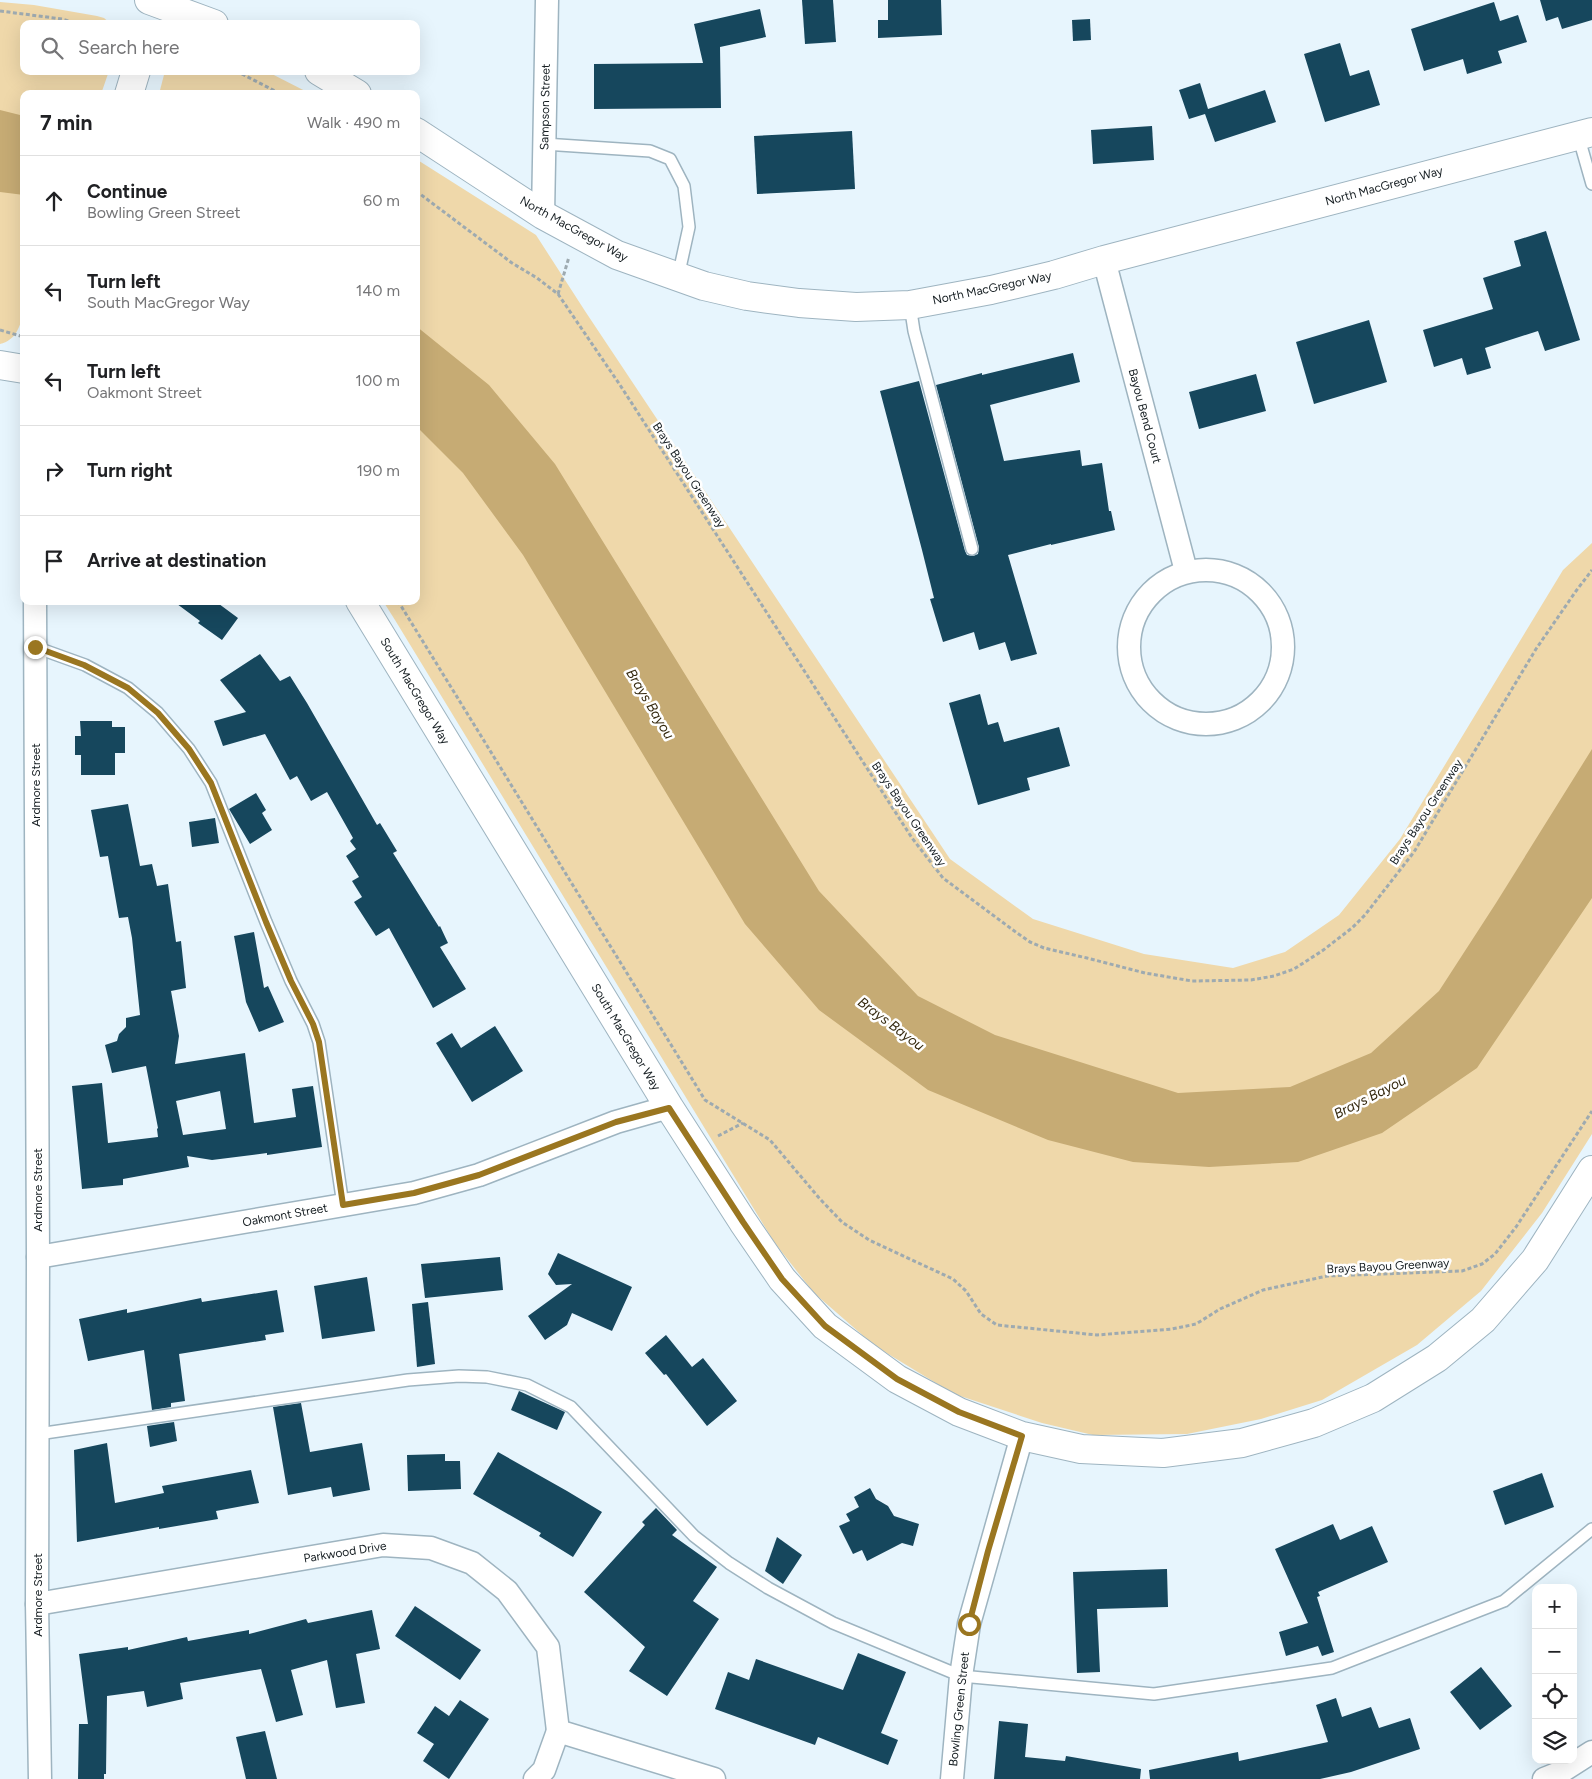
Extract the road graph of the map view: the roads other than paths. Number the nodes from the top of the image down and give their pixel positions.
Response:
1 (547, 0) edge
2 (153, 9) edge
3 (198, 20) edge
4 (326, 75) edge
5 (350, 90) edge
6 (1585, 134) edge
7 (420, 135) edge
8 (544, 144) junction
9 (1592, 184) edge
10 (543, 215) junction
11 (1104, 260) junction
12 (678, 278) junction
13 (910, 306) junction
14 (0, 365) edge
15 (20, 368) edge
16 (972, 549) dead end
17 (1186, 571) junction
18 (35, 605) edge
19 (362, 605) edge
20 (35, 647) junction
21 (669, 1108) junction
22 (1592, 1170) edge
23 (343, 1205) junction
24 (38, 1257) junction
25 (38, 1434) junction
26 (1022, 1436) junction
27 (1592, 1529) edge
28 (37, 1604) junction
29 (961, 1676) junction
30 (558, 1731) junction
31 (1592, 1752) edge
32 (40, 1779) edge
33 (535, 1779) edge
34 (714, 1779) edge
35 (952, 1779) edge
36 (1544, 1779) edge

1 - 8 street, Sampson Street
2 - 3 main road
4 - 5 main road
6 - 9 lane
6 - 11 main road, North MacGregor Way
7 - 10 main road, North MacGregor Way
8 - 10 street, Sampson Street
8 - 12 lane
10 - 12 main road, North MacGregor Way
11 - 13 main road, North MacGregor Way
11 - 17 street, Bayou Bend Court
12 - 13 main road, North MacGregor Way
13 - 16 lane
14 - 15 main road
17 - 17 street
18 - 20 street, Ardmore Street
19 - 21 main road, South MacGregor Way
20 - 23 lane
20 - 24 street, Ardmore Street
21 - 23 street, Oakmont Street
21 - 26 main road, South MacGregor Way
22 - 26 main road, South MacGregor Way
23 - 24 street, Oakmont Street
24 - 25 street, Ardmore Street
25 - 28 street, Ardmore Street
25 - 29 lane
26 - 29 street, Bowling Green Street
27 - 29 lane
28 - 30 street, Parkwood Drive
28 - 32 street, Ardmore Street
29 - 35 street, Bowling Green Street
30 - 33 street
30 - 34 street
31 - 36 street

